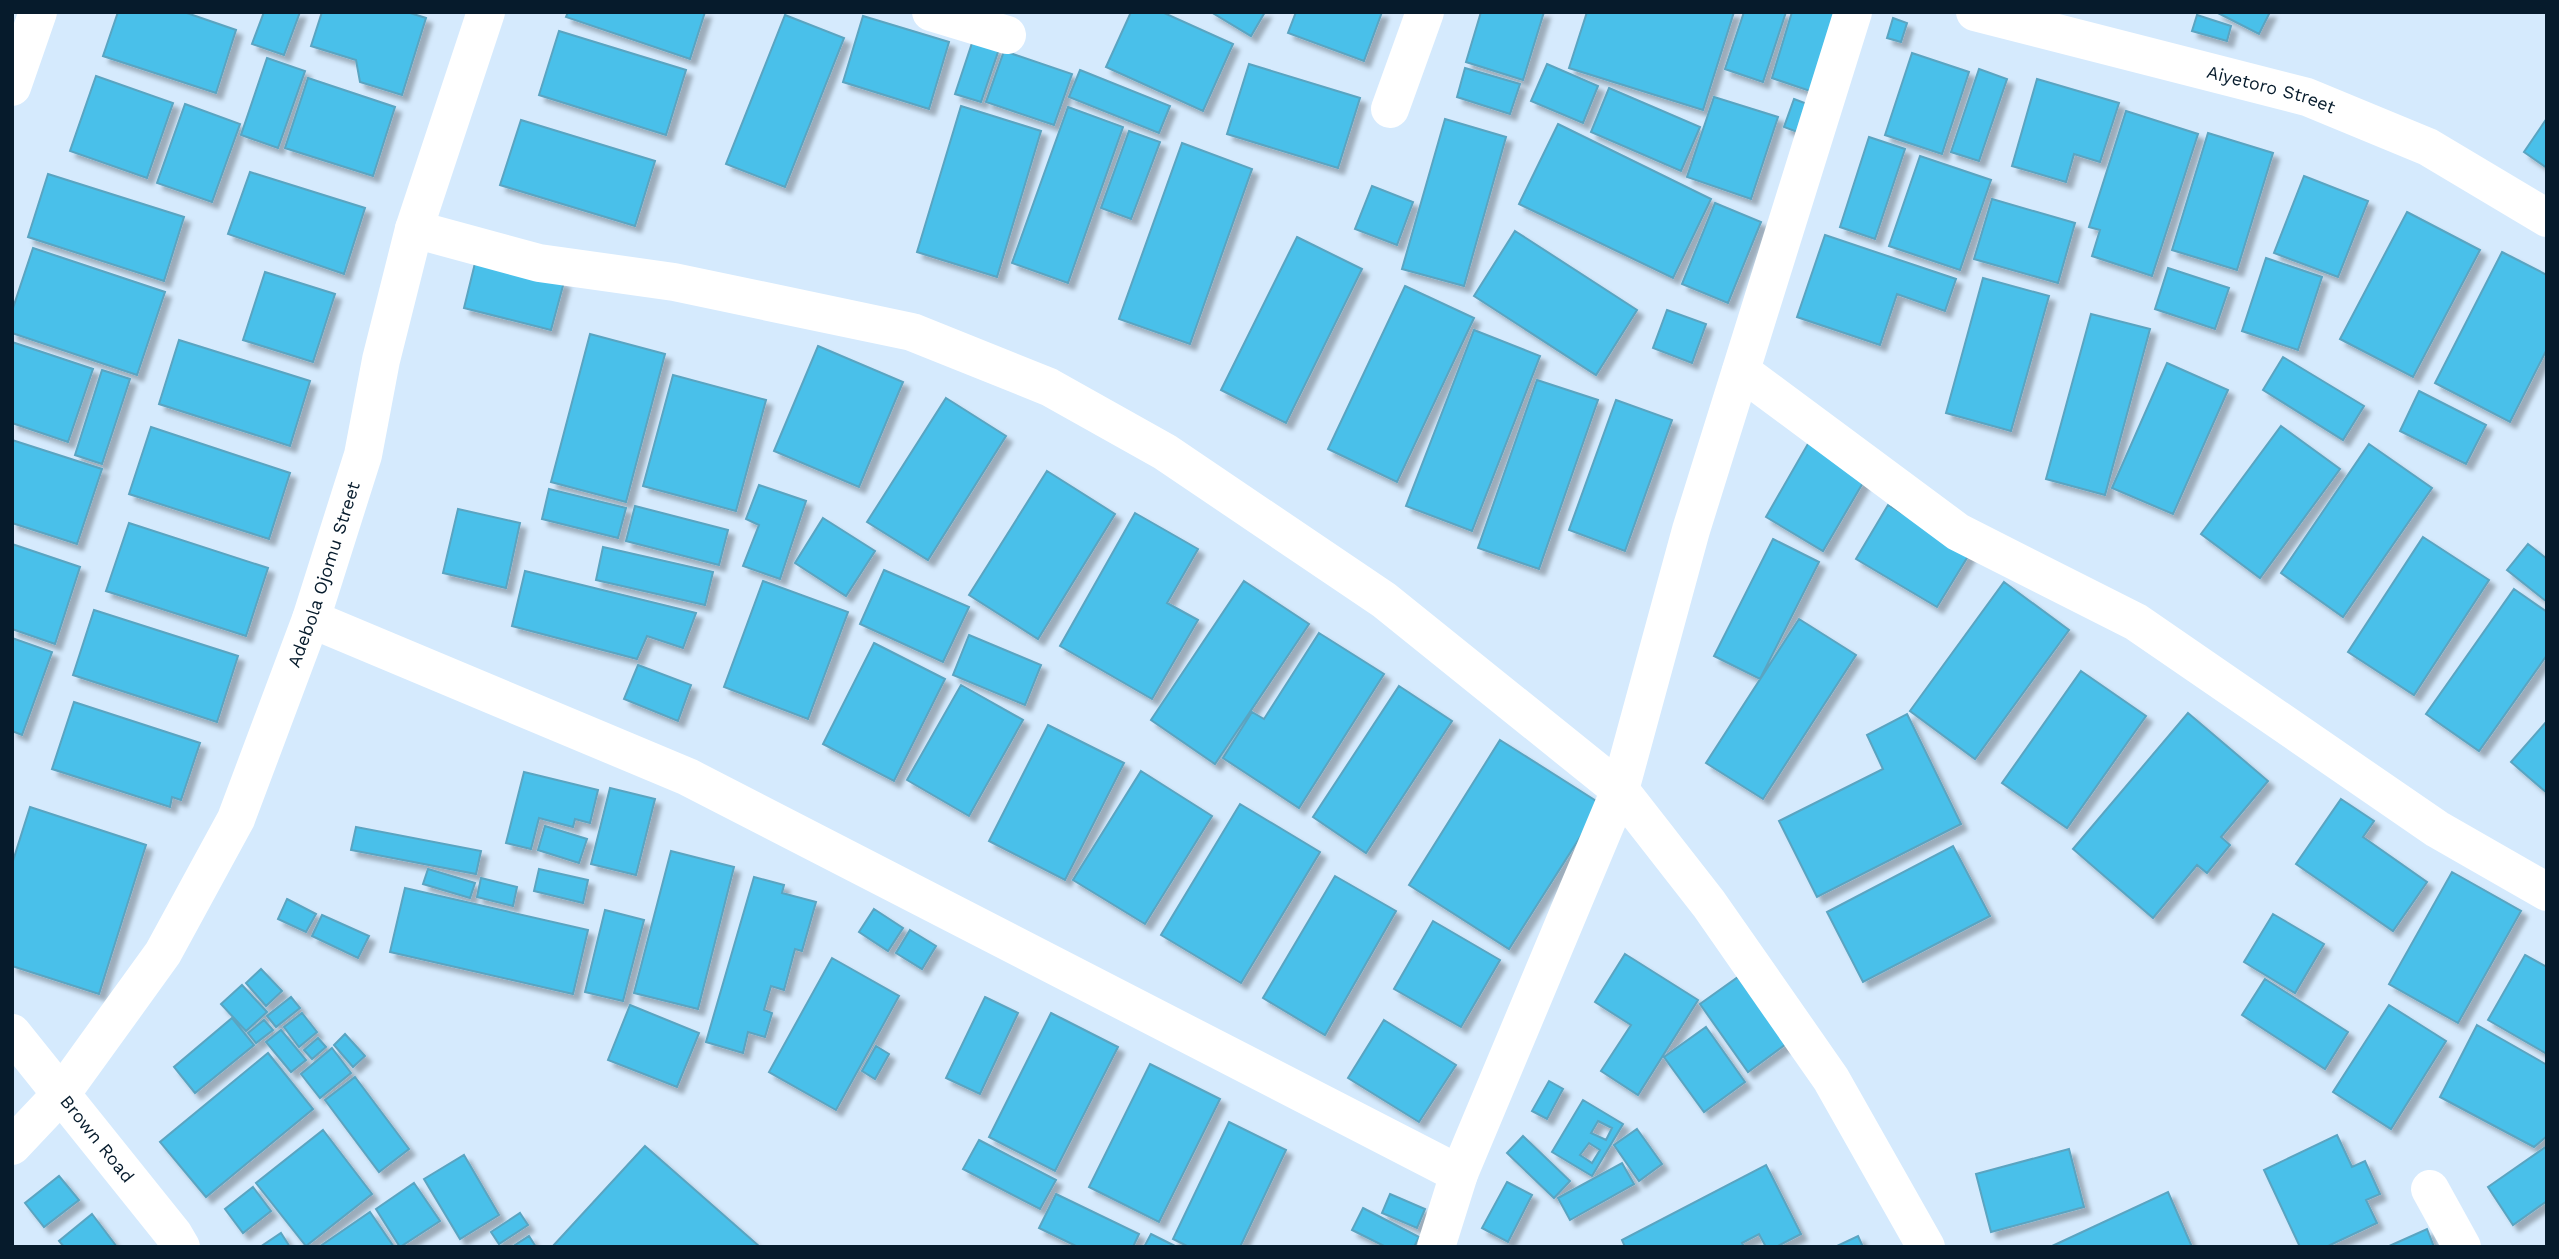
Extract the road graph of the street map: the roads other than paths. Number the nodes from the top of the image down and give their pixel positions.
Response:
1 (38, 12) edge
2 (486, 12) edge
3 (931, 12) edge
4 (1425, 12) edge
5 (1853, 12) edge
6 (1987, 14) edge
7 (1007, 35) dead end
8 (12, 87) edge
9 (1391, 109) dead end
10 (2547, 218) edge
11 (414, 229) junction
12 (1741, 372) junction
13 (311, 619) junction
14 (1620, 790) junction
15 (2547, 892) edge
16 (12, 1033) edge
17 (62, 1093) junction
18 (12, 1146) edge
19 (1459, 1174) junction
20 (2430, 1189) dead end
21 (181, 1247) edge
22 (1436, 1247) edge
23 (1926, 1247) edge
24 (2462, 1247) edge

1 - 8 street
2 - 11 street, Adebola Ojomu Street
3 - 7 street
4 - 9 street
5 - 12 street
6 - 10 street, Aiyetoro Street
11 - 13 street, Adebola Ojomu Street
11 - 14 street
12 - 14 street
12 - 15 street
13 - 17 street, Adebola Ojomu Street
13 - 19 street
14 - 19 street
14 - 23 street
16 - 17 street, Brown Road
17 - 18 street, Adebola Ojomu Street
17 - 21 street, Brown Road
19 - 22 street
20 - 24 street

